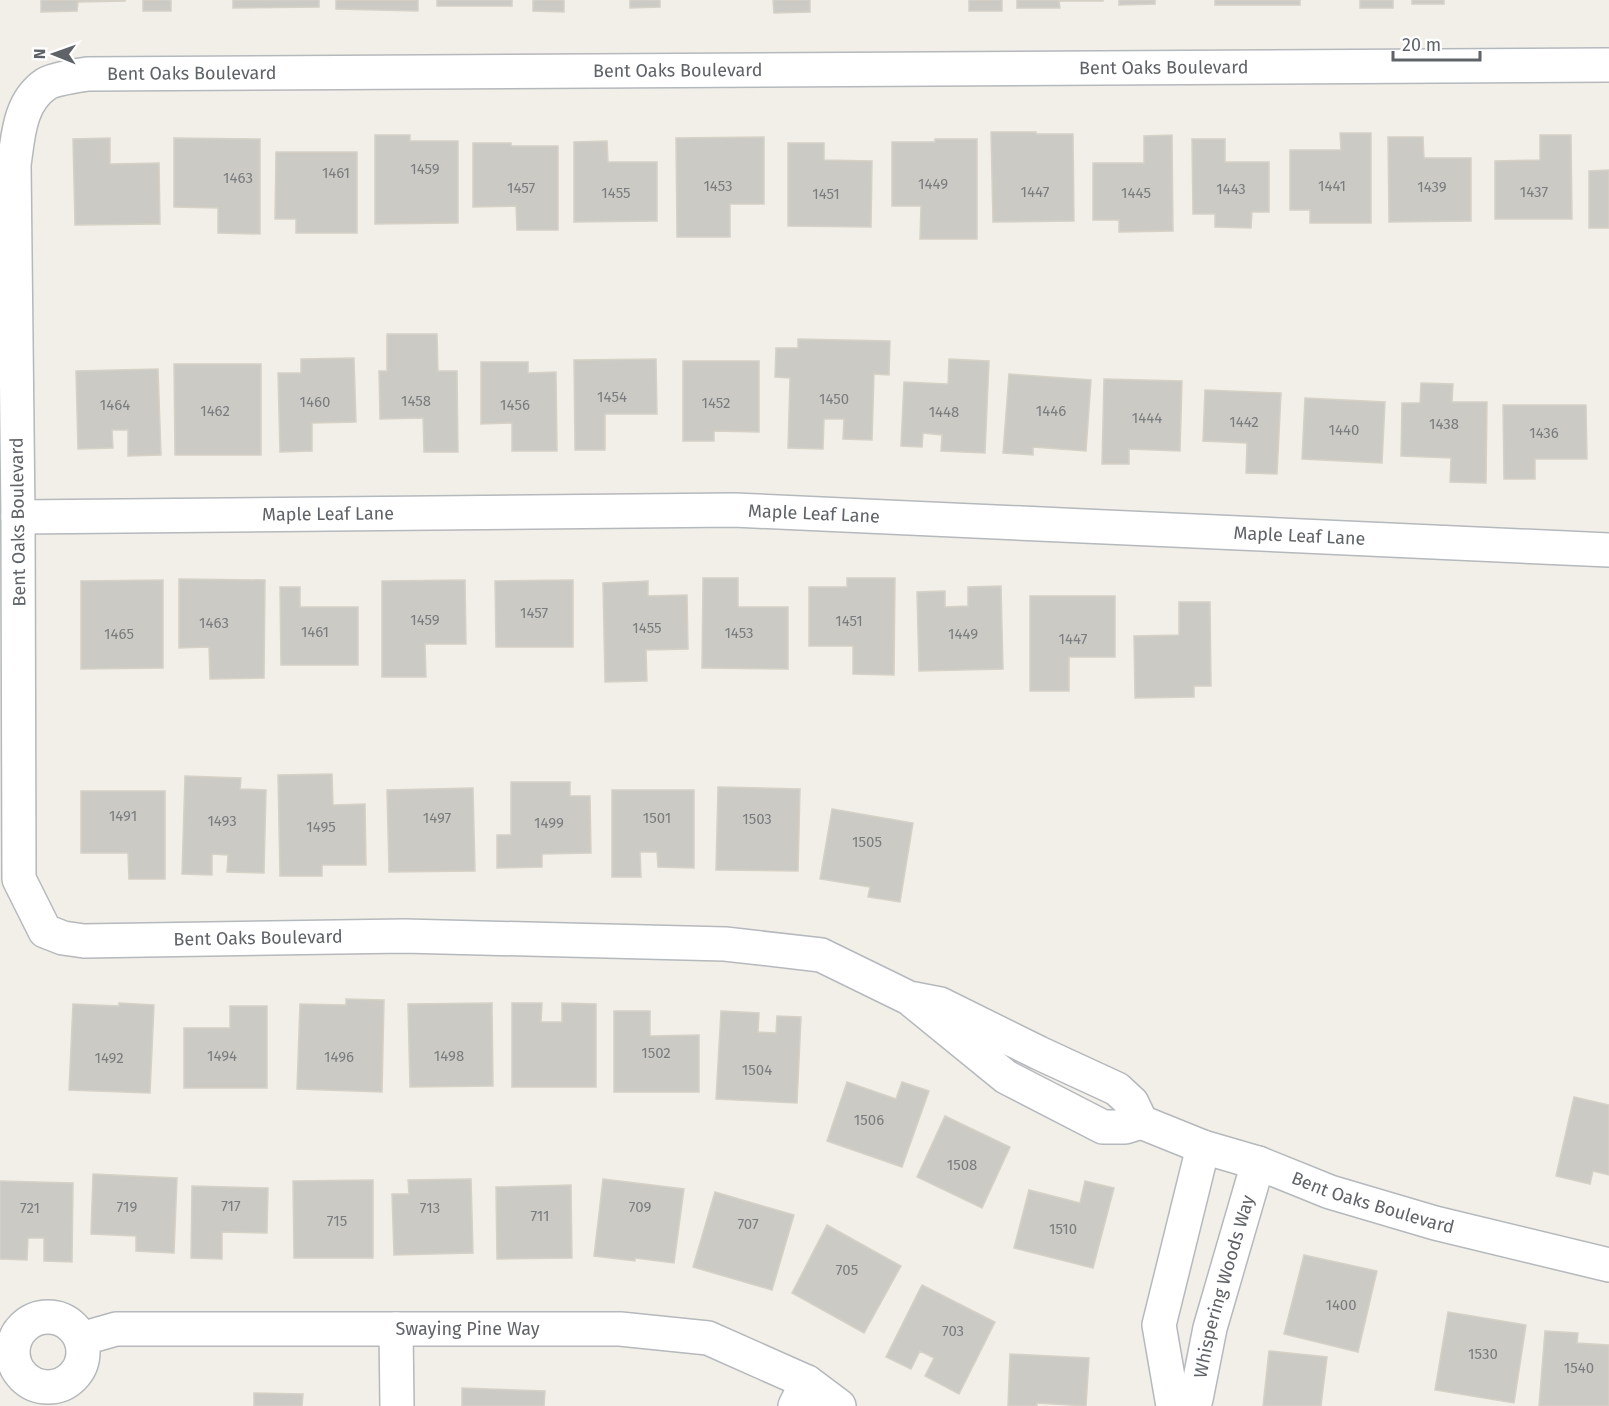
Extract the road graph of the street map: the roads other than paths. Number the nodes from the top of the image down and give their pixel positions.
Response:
1 (1609, 65) edge
2 (18, 517) junction
3 (1609, 550) edge
4 (1203, 1147) junction
5 (1258, 1163) junction
6 (1609, 1265) edge
7 (396, 1329) junction
8 (81, 1339) dead end
9 (801, 1394) edge
10 (397, 1406) edge
11 (839, 1406) edge
12 (1173, 1406) edge
13 (1185, 1406) edge

1 - 2 street, Bent Oaks Boulevard
2 - 3 street, Maple Leaf Lane
2 - 4 street, Bent Oaks Boulevard
4 - 5 street, Bent Oaks Boulevard
4 - 12 street, Whispering Woods Way
5 - 6 street, Bent Oaks Boulevard
5 - 13 street, Whispering Woods Way
7 - 8 street, Swaying Pine Way
7 - 9 street, Swaying Pine Way
7 - 10 street
9 - 11 street, Swaying Pine Way

